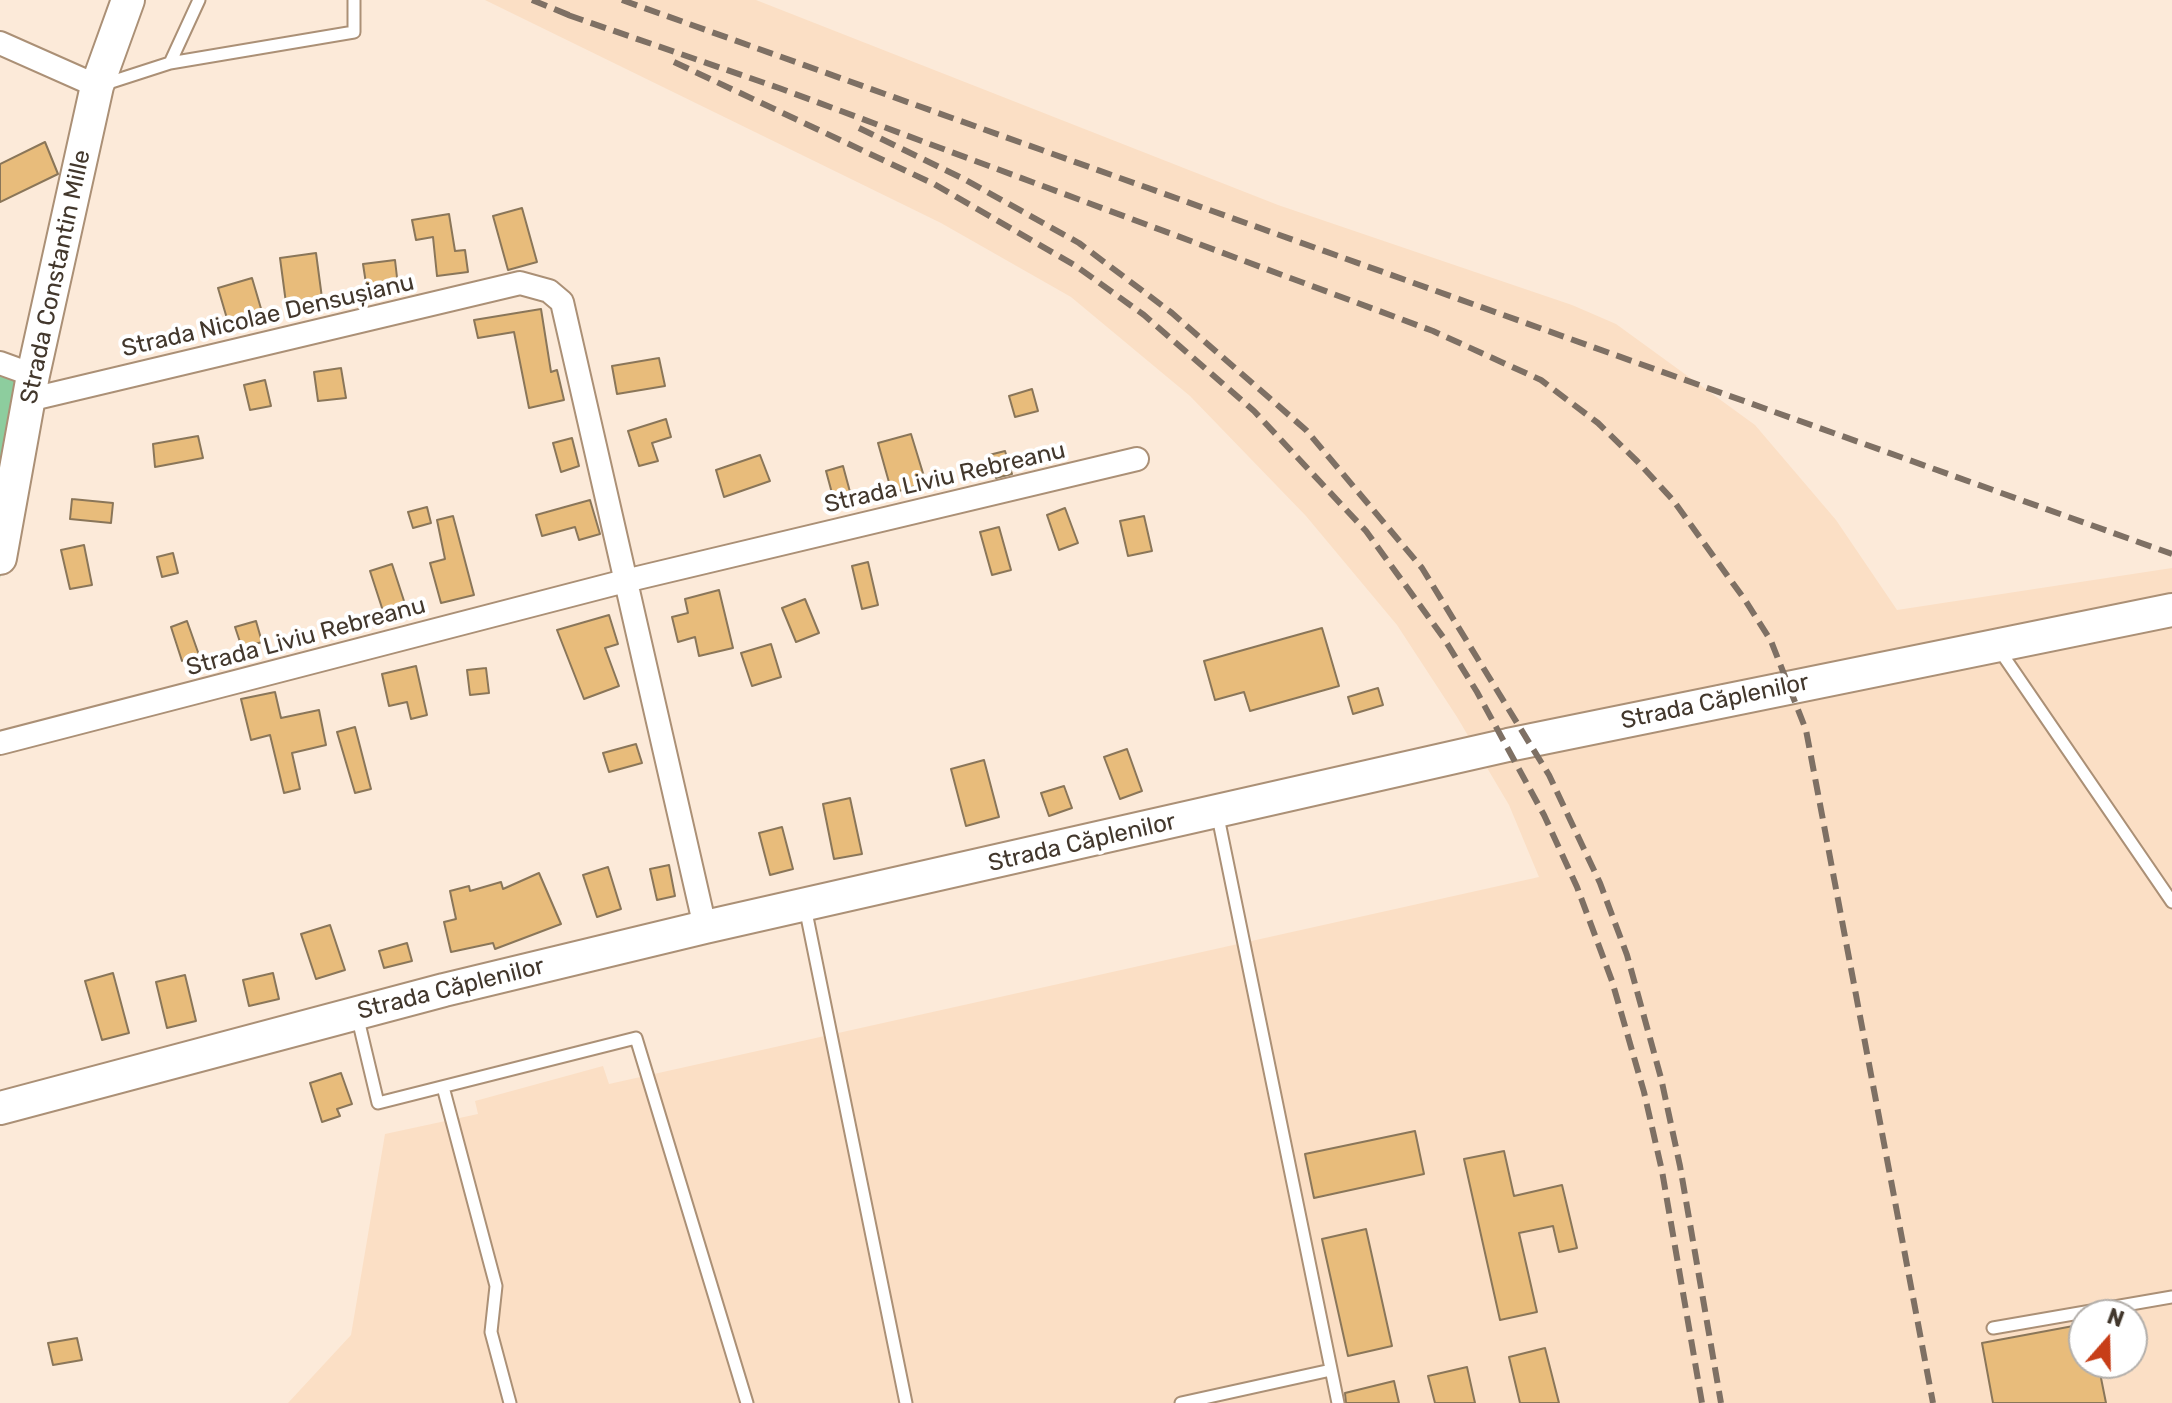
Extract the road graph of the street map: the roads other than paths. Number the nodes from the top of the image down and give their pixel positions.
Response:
1 (128, 0) edge
2 (199, 0) edge
3 (354, 0) edge
4 (0, 43) edge
5 (170, 63) junction
6 (97, 86) junction
7 (0, 363) edge
8 (30, 387) junction
9 (1137, 459) dead end
10 (0, 558) edge
11 (625, 581) junction
12 (2172, 610) edge
13 (1995, 644) junction
14 (0, 743) edge
15 (1217, 812) junction
16 (2172, 902) edge
17 (805, 907) junction
18 (705, 927) junction
19 (356, 1013) junction
20 (443, 1087) junction
21 (0, 1108) edge
22 (2172, 1297) edge
23 (1993, 1328) dead end
24 (1331, 1370) junction
25 (510, 1403) edge
26 (747, 1403) edge
27 (906, 1403) edge
28 (1181, 1403) edge
29 (1338, 1403) edge

1 - 6 street, Strada Constantin Mille
2 - 5 lane
3 - 5 lane
4 - 6 street
5 - 6 lane
6 - 8 street, Strada Constantin Mille
7 - 8 street
8 - 10 street, Strada Constantin Mille
8 - 11 street, Strada Nicolae Densușianu
9 - 11 street, Strada Liviu Rebreanu
11 - 14 street, Strada Liviu Rebreanu
11 - 18 street
12 - 13 street, Strada Căplenilor
13 - 15 street, Strada Căplenilor
13 - 16 lane
15 - 17 street, Strada Căplenilor
15 - 24 lane
17 - 18 street, Strada Căplenilor
17 - 27 lane
18 - 19 street, Strada Căplenilor
19 - 20 lane
19 - 21 street, Strada Căplenilor
20 - 25 lane
20 - 26 lane
22 - 23 lane
24 - 28 lane
24 - 29 lane

